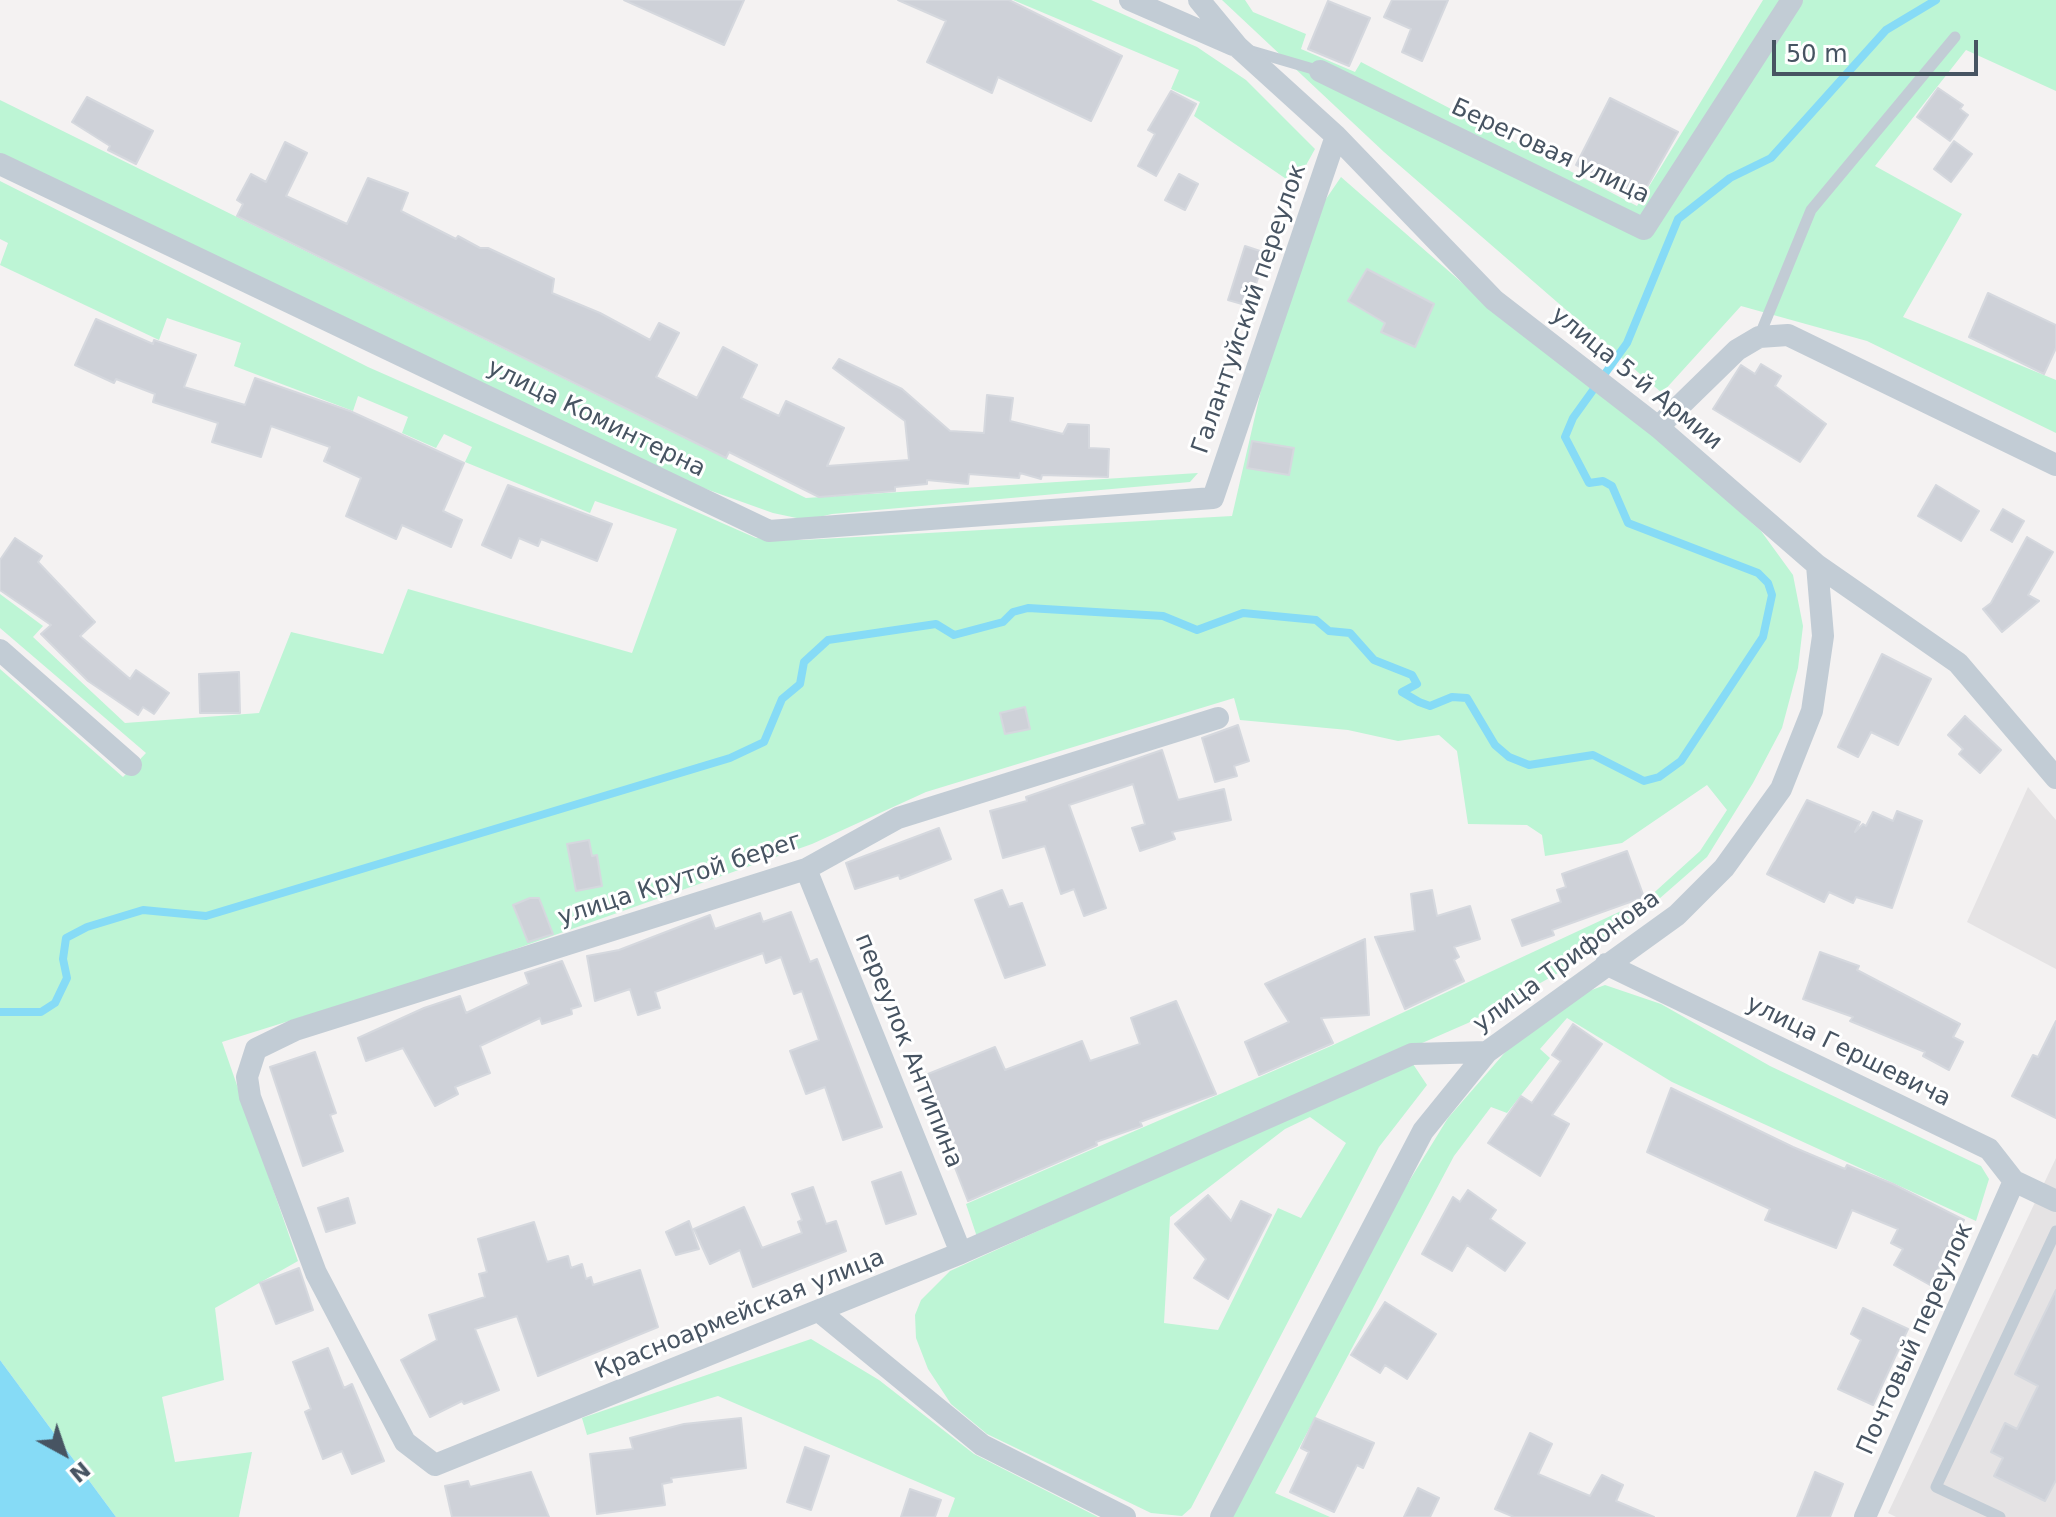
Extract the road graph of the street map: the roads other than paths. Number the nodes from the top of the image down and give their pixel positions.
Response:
1 (1130, 0) edge
2 (1199, 0) edge
3 (1792, 0) edge
4 (1955, 37) dead end
5 (1238, 47) junction
6 (1320, 71) joint
7 (1336, 136) junction
8 (0, 164) edge
9 (1759, 337) junction
10 (1658, 427) junction
11 (2056, 465) edge
12 (1213, 498) joint
13 (1817, 565) junction
14 (0, 650) edge
15 (1218, 718) dead end
16 (131, 765) dead end
17 (2056, 778) edge
18 (806, 869) junction
19 (1606, 964) junction
20 (1487, 1052) junction
21 (250, 1058) joint
22 (2014, 1181) junction
23 (2056, 1201) edge
24 (2056, 1231) edge
25 (961, 1253) junction
26 (820, 1312) junction
27 (1125, 1517) edge
28 (1221, 1517) edge
29 (1865, 1517) edge
30 (2000, 1517) edge

1 - 5 street
2 - 5 street, улица 5-й Армии
3 - 6 street, Береговая улица
4 - 9 lane
5 - 6 lane
5 - 7 street, улица 5-й Армии
7 - 10 street, улица 5-й Армии
7 - 12 street, Галантуйский переулок
8 - 12 street, улица Коминтерна
9 - 10 street
9 - 11 street
10 - 13 street, улица 5-й Армии
13 - 17 street, улица 5-й Армии
13 - 19 street, улица Трифонова
14 - 16 street
15 - 18 street, улица Крутой берег
18 - 21 street, улица Крутой берег
18 - 25 street, переулок Антипина
19 - 20 street, улица Трифонова
19 - 22 street, улица Гершевича
20 - 25 street, Красноармейская улица
20 - 28 street, улица Трифонова
21 - 26 street, Красноармейская улица
22 - 23 street, улица Гершевича
22 - 29 street, Почтовый переулок
24 - 30 lane
25 - 26 street, Красноармейская улица
26 - 27 street

